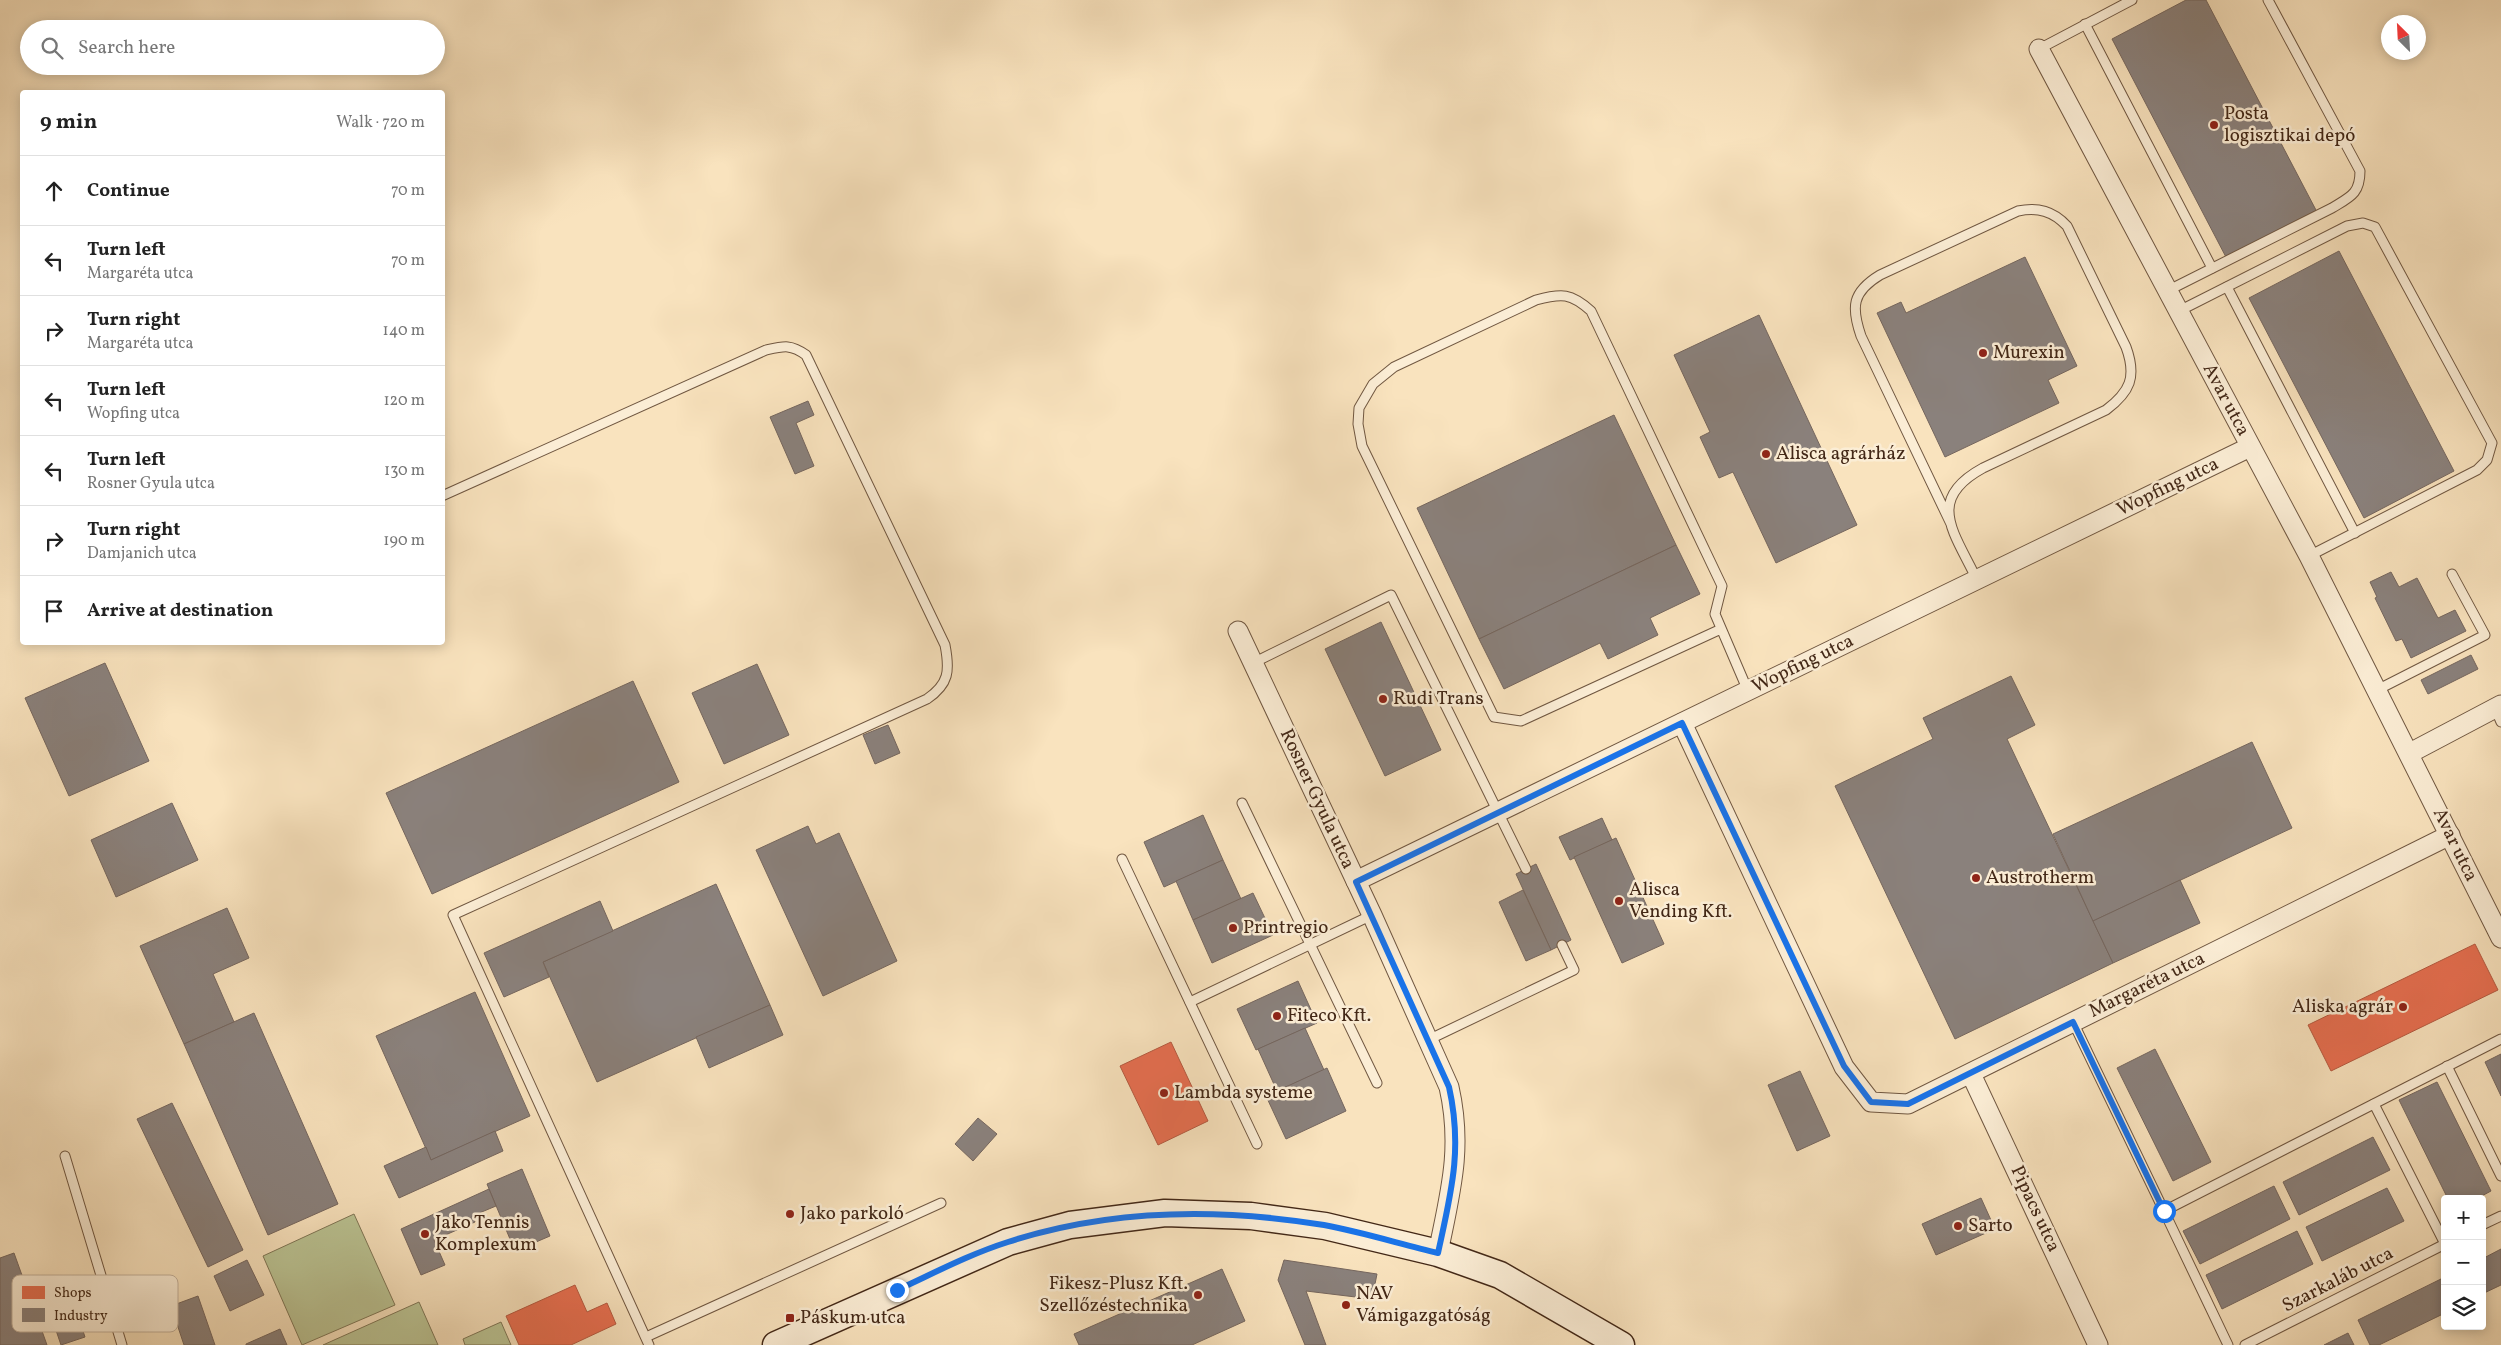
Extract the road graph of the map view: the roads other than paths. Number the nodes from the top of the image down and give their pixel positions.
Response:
1 (2132, 0) edge
2 (2268, 0) edge
3 (2085, 24) junction
4 (2039, 49) joint
5 (2212, 268) junction
6 (2227, 287) junction
7 (2168, 290) junction
8 (2179, 312) junction
9 (2250, 447) junction
10 (445, 495) edge
11 (1950, 524) junction
12 (2355, 533) junction
13 (2309, 556) junction
14 (2452, 574) dead end
15 (1977, 580) junction
16 (1721, 629) junction
17 (1238, 631) dead end
18 (1253, 663) junction
19 (2378, 690) junction
20 (1748, 691) junction
21 (2499, 712) edge
22 (1682, 723) junction
23 (2410, 753) junction
24 (1242, 803) dead end
25 (1498, 813) junction
26 (2450, 835) junction
27 (1122, 859) dead end
28 (1526, 868) dead end
29 (1356, 882) junction
30 (1372, 915) junction
31 (2501, 938) edge
32 (1311, 944) junction
33 (1562, 944) dead end
34 (1190, 1002) junction
35 (2073, 1022) junction
36 (2501, 1039) edge
37 (1428, 1040) junction
38 (2447, 1066) junction
39 (1971, 1074) junction
40 (1377, 1083) dead end
41 (2374, 1104) junction
42 (1257, 1144) dead end
43 (65, 1156) dead end
44 (2501, 1176) edge
45 (941, 1203) dead end
46 (2164, 1211) junction
47 (2501, 1216) edge
48 (2486, 1223) edge
49 (2443, 1240) edge
50 (2441, 1246) edge
51 (1438, 1253) junction
52 (101, 1275) edge
53 (118, 1332) edge
54 (647, 1341) edge
55 (122, 1345) edge
56 (776, 1345) edge
57 (1621, 1345) edge
58 (2098, 1345) edge
59 (2228, 1345) edge
60 (2245, 1345) edge

1 - 3 lane
2 - 5 lane
3 - 4 lane
3 - 5 lane
4 - 7 street, Avar utca
5 - 7 lane
6 - 8 lane
6 - 12 lane
6 - 12 lane
7 - 8 street, Avar utca
8 - 9 street, Avar utca
9 - 13 street, Avar utca
9 - 15 street, Wopfing utca
10 - 54 lane
11 - 11 lane
11 - 15 lane
12 - 13 lane
13 - 19 street, Avar utca
14 - 19 lane
15 - 20 street, Wopfing utca
16 - 16 lane
16 - 20 lane
17 - 18 street, Rosner Gyula utca
18 - 25 lane
18 - 29 street, Rosner Gyula utca
19 - 23 street, Avar utca
20 - 22 street, Wopfing utca
21 - 23 street
22 - 25 street, Wopfing utca
22 - 39 street, Margaréta utca
23 - 26 street, Avar utca
24 - 32 lane
25 - 28 lane
25 - 29 street, Wopfing utca
26 - 31 street, Avar utca
26 - 35 street, Margaréta utca
27 - 34 lane
29 - 30 street, Rosner Gyula utca
30 - 32 lane
30 - 37 street, Rosner Gyula utca
32 - 34 lane
32 - 40 lane
33 - 37 lane
34 - 42 lane
35 - 39 street, Margaréta utca
35 - 46 lane
36 - 38 lane
37 - 51 street, Rosner Gyula utca
38 - 41 lane
38 - 44 lane
39 - 58 street, Pipacs utca
41 - 46 lane
41 - 49 lane
43 - 52 lane
45 - 54 lane
46 - 59 lane
47 - 48 lane
50 - 60 lane, Szarkaláb utca
51 - 56 main road
51 - 57 main road
53 - 55 lane

